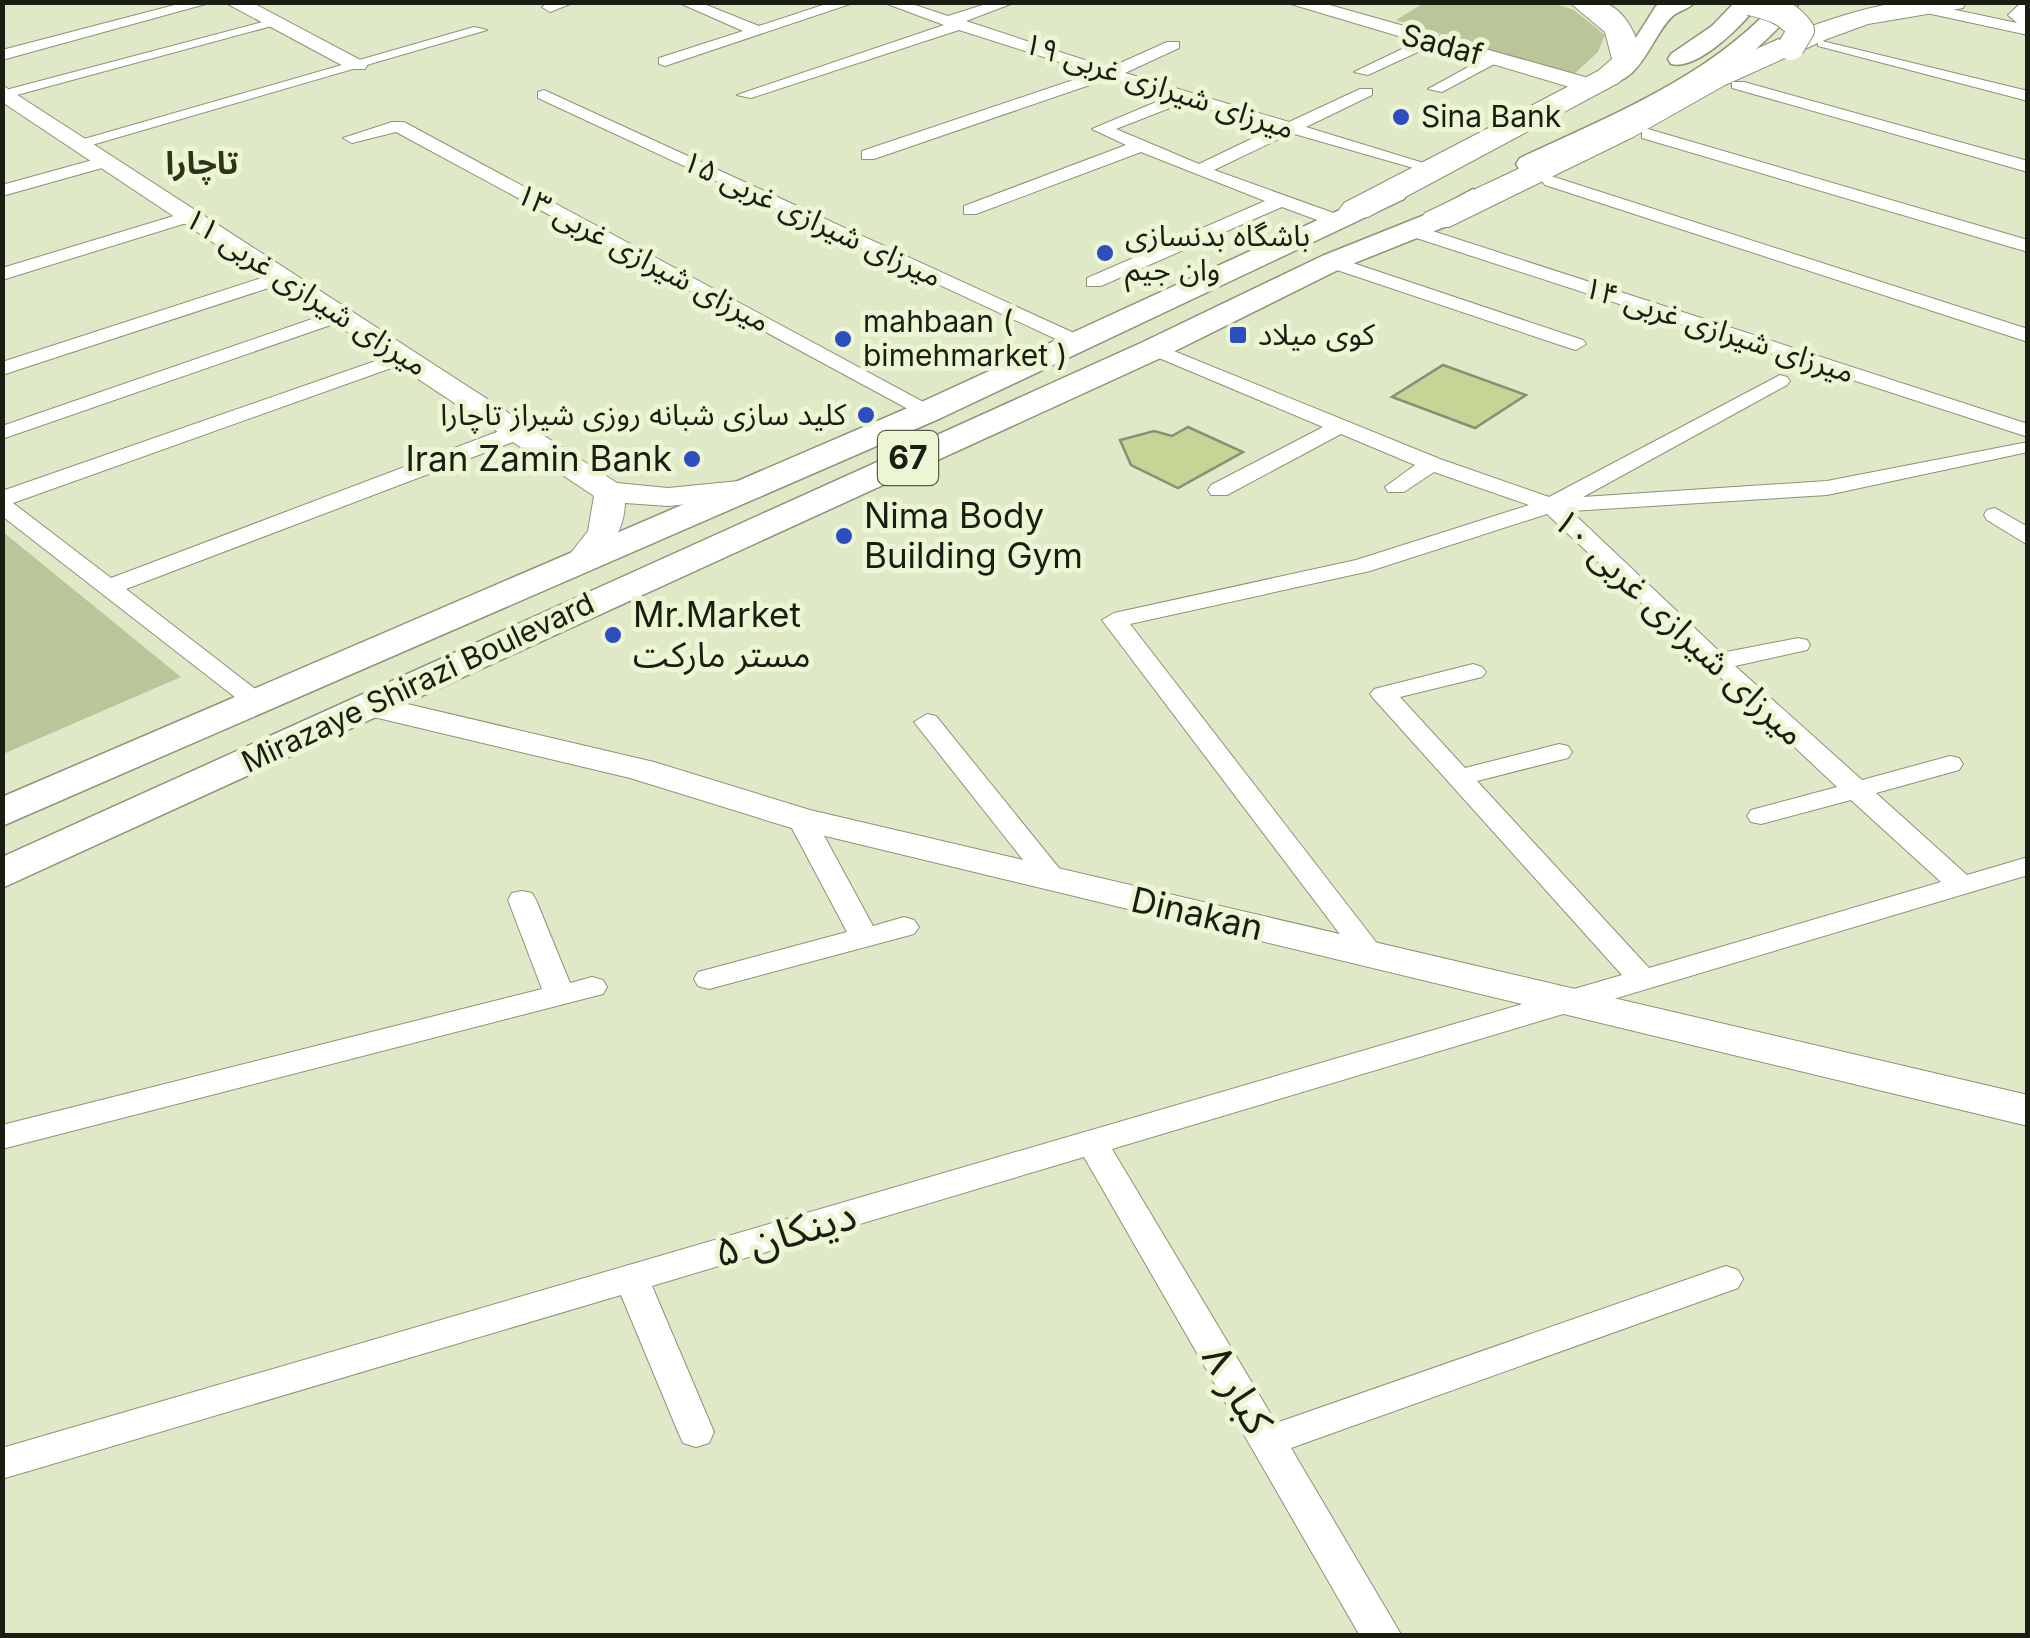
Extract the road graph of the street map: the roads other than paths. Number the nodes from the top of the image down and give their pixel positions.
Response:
1 (206, 2) edge
2 (568, 2) edge
3 (684, 2) edge
4 (849, 2) edge
5 (889, 2) edge
6 (1009, 2) edge
7 (1294, 2) edge
8 (1582, 2) edge
9 (1684, 2) edge
10 (1750, 2) edge
11 (1789, 2) edge
12 (1953, 2) edge
13 (235, 3) edge
14 (2028, 5) edge
15 (550, 7) dead end
16 (1918, 7) junction
17 (957, 22) junction
18 (275, 23) junction
19 (2028, 27) edge
20 (479, 30) dead end
21 (755, 30) junction
22 (1429, 41) junction
23 (1824, 43) dead end
24 (1173, 45) dead end
25 (1791, 47) junction
26 (2, 55) edge
27 (1492, 58) junction
28 (664, 61) dead end
29 (356, 64) junction
30 (1112, 72) junction
31 (1362, 72) dead end
32 (1600, 81) junction
33 (1738, 85) dead end
34 (1436, 89) dead end
35 (1366, 92) dead end
36 (744, 94) dead end
37 (544, 95) dead end
38 (2028, 96) edge
39 (1184, 97) junction
40 (10, 103) edge
41 (1291, 129) junction
42 (1648, 134) dead end
43 (352, 138) dead end
44 (80, 143) junction
45 (1140, 146) junction
46 (868, 155) dead end
47 (107, 161) junction
48 (2028, 166) edge
49 (1431, 168) junction
50 (1199, 170) junction
51 (1551, 181) dead end
52 (2, 191) edge
53 (1282, 200) junction
54 (970, 210) dead end
55 (1346, 215) junction
56 (190, 216) junction
57 (1424, 225) junction
58 (2028, 246) edge
59 (1332, 262) junction
60 (2, 274) edge
61 (282, 277) junction
62 (1094, 282) dead end
63 (341, 315) junction
64 (2028, 336) edge
65 (1080, 343) junction
66 (1576, 344) dead end
67 (1154, 349) junction
68 (404, 357) junction
69 (2, 369) edge
70 (1780, 380) dead end
71 (930, 411) junction
72 (1340, 426) junction
73 (518, 432) junction
74 (2, 433) edge
75 (2025, 439) edge
76 (1432, 464) junction
77 (1396, 486) dead end
78 (748, 489) junction
79 (1219, 490) dead end
80 (609, 492) junction
81 (2, 502) edge
82 (1551, 506) junction
83 (1995, 515) dead end
84 (2028, 538) edge
85 (580, 563) junction
86 (109, 588) junction
87 (1798, 644) dead end
88 (1716, 662) junction
89 (1473, 672) dead end
90 (258, 703) junction
91 (369, 706) junction
92 (927, 722) dead end
93 (1559, 752) dead end
94 (1950, 764) dead end
95 (1458, 778) junction
96 (1858, 791) junction
97 (2, 814) edge
98 (1761, 816) dead end
99 (801, 819) junction
100 (2028, 866) edge
101 (2, 874) edge
102 (1053, 879) junction
103 (1962, 886) junction
104 (522, 900) dead end
105 (904, 927) dead end
106 (865, 938) junction
107 (1371, 955) junction
108 (709, 979) dead end
109 (1642, 980) junction
110 (592, 987) dead end
111 (560, 996) junction
112 (1568, 1002) junction
113 (2028, 1111) edge
114 (2, 1136) edge
115 (1092, 1143) junction
116 (632, 1278) junction
117 (1726, 1279) dead end
118 (696, 1432) dead end
119 (1268, 1441) junction
120 (2, 1464) edge
121 (1382, 1636) edge

1 - 26 street
2 - 15 street
3 - 21 street
4 - 21 street
5 - 17 street, ۱۹ میرزای شیرازی غربی
6 - 17 street
7 - 22 street, Sadaf
8 - 32 highway
9 - 32 main road
10 - 25 main road, bridge
10 - 55 main road, Mirazaye Shirazi Boulevard / 67
11 - 57 main road, Mirazaye Shirazi Boulevard / 67
12 - 16 highway
13 - 18 street
14 - 19 street
16 - 19 street
16 - 25 highway
17 - 30 street, ۱۹ میرزای شیرازی غربی
17 - 36 street
18 - 29 street
18 - 40 street
20 - 29 street
21 - 28 street
22 - 27 street, Sadaf
22 - 31 street
23 - 38 street
24 - 30 street
25 - 57 highway
27 - 32 street, Sadaf
27 - 34 street
29 - 44 street
30 - 39 street, ۱۹ میرزای شیرازی غربی
30 - 46 street
32 - 49 highway
33 - 48 street
35 - 41 street
37 - 65 street, ۱۵ میرزای شیرازی غربی
39 - 41 street, ۱۹ میرزای شیرازی غربی
39 - 45 street
40 - 44 street, میرزای شیرازی غربی ۱۱
41 - 49 street, ۱۹ میرزای شیرازی غربی
41 - 50 street
42 - 58 street
43 - 71 street, ۱۳ میرزای شیرازی غربی
44 - 47 street, میرزای شیرازی غربی ۱۱
45 - 50 street
45 - 54 street
47 - 52 street
47 - 56 street, میرزای شیرازی غربی ۱۱
49 - 55 highway
50 - 53 street
51 - 64 street
53 - 55 street
53 - 62 street
55 - 65 main road, Mirazaye Shirazi Boulevard / 67
56 - 60 street
56 - 61 street, میرزای شیرازی غربی ۱۱
57 - 59 main road, Mirazaye Shirazi Boulevard / 67
57 - 75 street, ۱۴ میرزای شیرازی غربی
59 - 66 street
59 - 67 main road, Mirazaye Shirazi Boulevard / 67
61 - 63 street, میرزای شیرازی غربی ۱۱
61 - 69 street
63 - 68 street, میرزای شیرازی غربی ۱۱
63 - 74 street
65 - 71 main road, Mirazaye Shirazi Boulevard / 67
67 - 72 street, ۱۰ میرزای شیرازی غربی
67 - 91 main road, Mirazaye Shirazi Boulevard / 67
68 - 73 street, میرزای شیرازی غربی ۱۱
68 - 81 street
70 - 82 street
71 - 78 main road, Mirazaye Shirazi Boulevard / 67
72 - 76 street, ۱۰ میرزای شیرازی غربی
72 - 79 street
73 - 80 street, میرزای شیرازی غربی ۱۱
73 - 86 street
75 - 82 street
76 - 77 street
76 - 82 street, ۱۰ میرزای شیرازی غربی
78 - 80 street, میرزای شیرازی غربی ۱۱
78 - 85 main road, Mirazaye Shirazi Boulevard / 67
80 - 85 street
81 - 86 street
82 - 88 street, ۱۰ میرزای شیرازی غربی
82 - 107 street
83 - 84 street
85 - 90 main road, Mirazaye Shirazi Boulevard / 67
86 - 90 street
87 - 88 street
88 - 96 street, ۱۰ میرزای شیرازی غربی
89 - 95 street
90 - 97 main road, Mirazaye Shirazi Boulevard / 67
91 - 99 street, Dinakan
91 - 101 main road, Mirazaye Shirazi Boulevard / 67
92 - 102 street
93 - 95 street
94 - 96 street
95 - 109 street
96 - 98 street
96 - 103 street, ۱۰ میرزای شیرازی غربی
99 - 102 street, Dinakan
99 - 106 street
100 - 103 street, ۵ دینکان
102 - 107 street, Dinakan
103 - 109 street, ۵ دینکان
104 - 111 street
105 - 106 street
106 - 108 street
107 - 112 street, Dinakan
109 - 112 street, ۵ دینکان
110 - 111 street
111 - 114 street
112 - 113 street, Dinakan
112 - 115 street, ۵ دینکان
115 - 116 street, ۵ دینکان
115 - 119 street, ۸ کبار
116 - 118 street
116 - 120 street, ۵ دینکان
117 - 119 street
119 - 121 street, ۸ کبار

